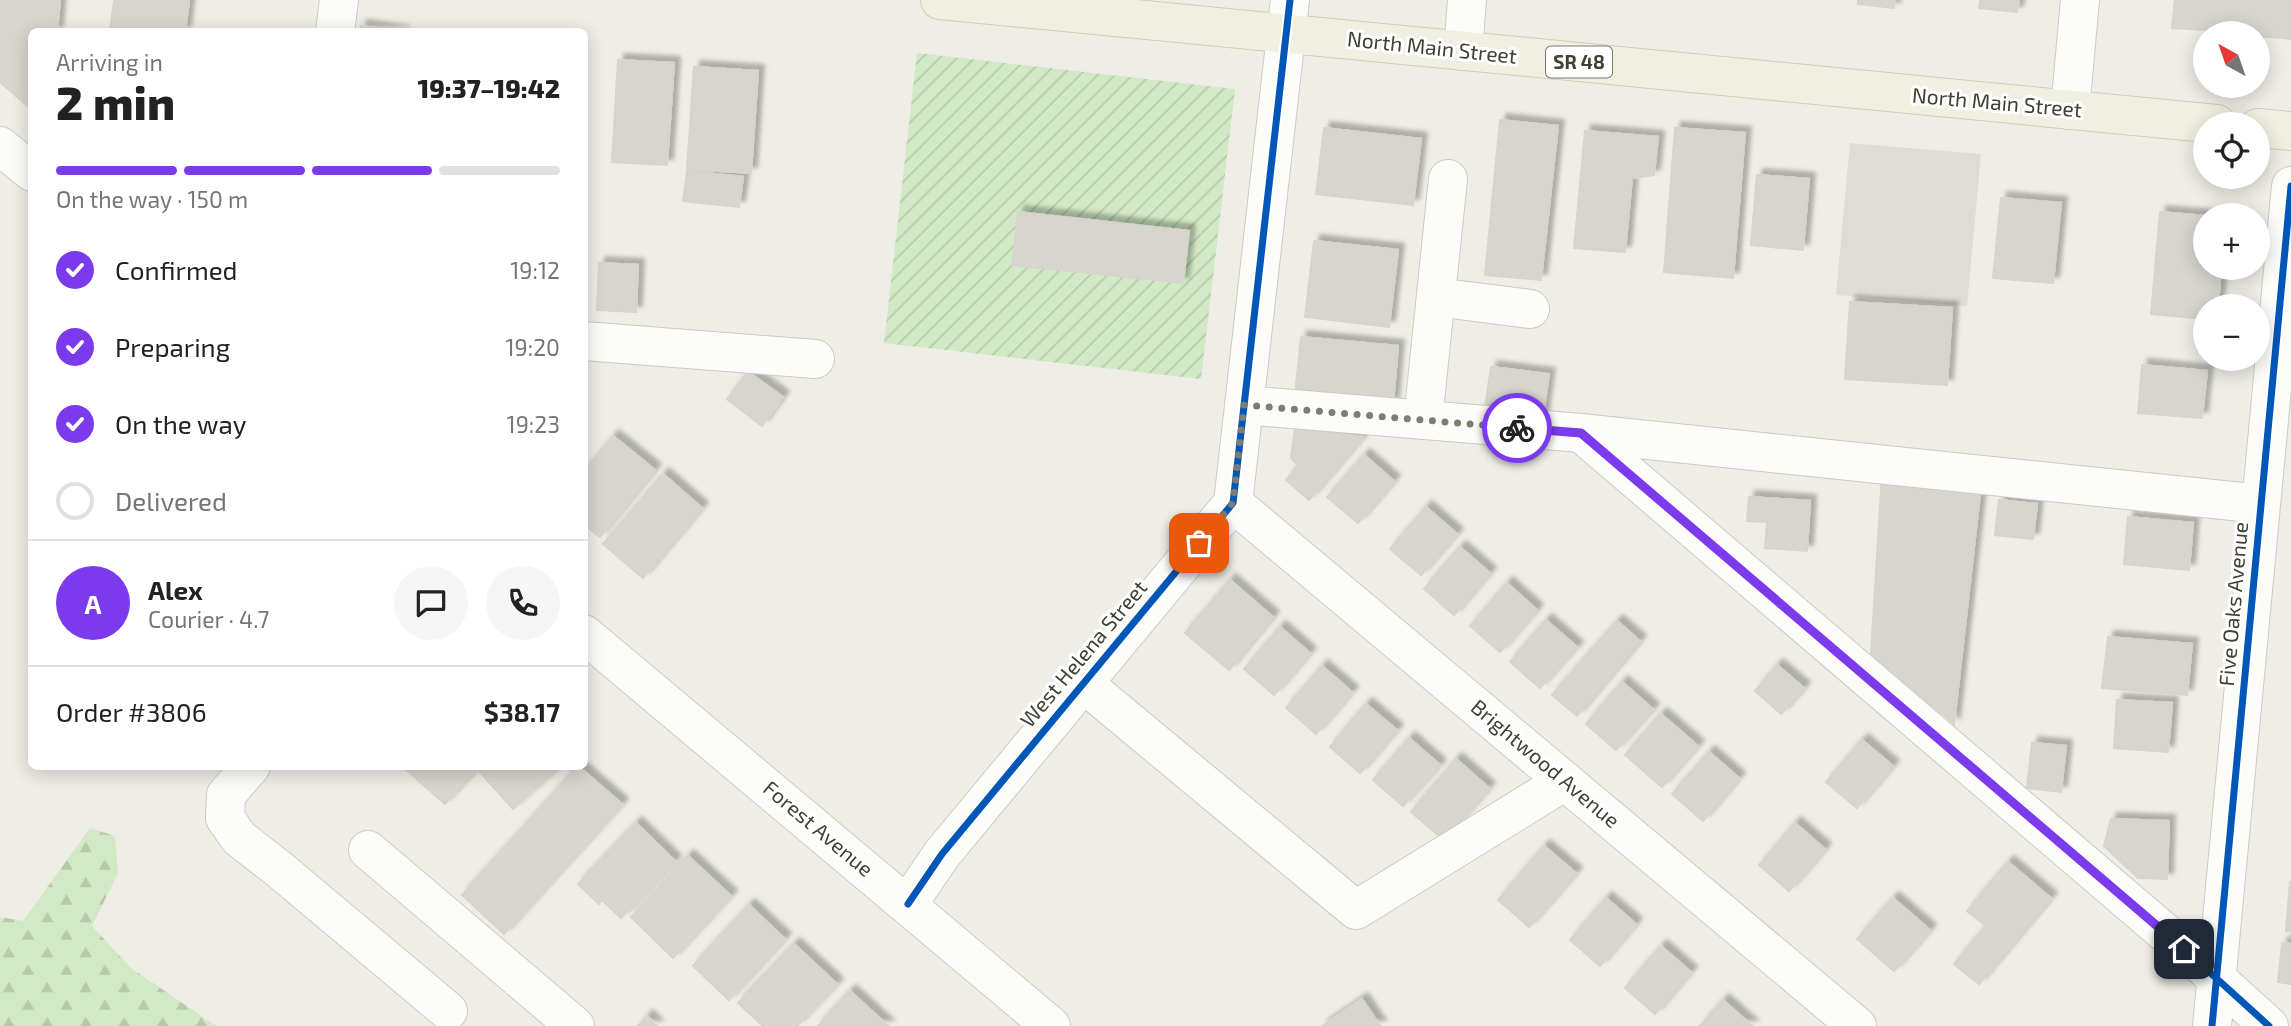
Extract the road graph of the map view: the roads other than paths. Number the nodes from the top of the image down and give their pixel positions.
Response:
1 (339, 0) edge
2 (940, 0) edge
3 (1467, 0) edge
4 (2080, 0) edge
5 (1288, 17) edge
6 (336, 28) edge
7 (1463, 51) junction
8 (2070, 110) junction
9 (2193, 122) edge
10 (2270, 129) edge
11 (2291, 131) edge
12 (0, 146) edge
13 (28, 169) edge
14 (1448, 179) dead end
15 (2291, 186) edge
16 (1436, 297) junction
17 (1530, 309) dead end
18 (588, 341) edge
19 (816, 359) dead end
20 (1244, 405) junction
21 (1423, 420) junction
22 (1581, 433) junction
23 (2279, 433) edge
24 (1233, 503) junction
25 (2261, 504) junction
26 (588, 637) edge
27 (1083, 683) junction
28 (248, 770) edge
29 (1565, 781) junction
30 (368, 850) dead end
31 (908, 904) junction
32 (2215, 978) junction
33 (448, 1011) dead end
34 (575, 1026) edge
35 (1051, 1026) edge
36 (1857, 1026) edge
37 (2212, 1026) edge
38 (2269, 1026) edge

1 - 6 street
2 - 5 main road, North Main Street / SR 48
3 - 7 street
4 - 8 street
5 - 7 main road, North Main Street / SR 48
5 - 20 street
7 - 8 main road, North Main Street / SR 48
8 - 9 main road, North Main Street / SR 48
10 - 11 main road
12 - 13 street
14 - 16 street
15 - 23 street, Five Oaks Avenue
16 - 17 street
16 - 21 street
18 - 19 street
20 - 21 street
20 - 24 street
21 - 22 street
22 - 25 street
22 - 32 street
23 - 25 street, Five Oaks Avenue
24 - 27 street, West Helena Street
24 - 29 street, Brightwood Avenue
25 - 32 street, Five Oaks Avenue
26 - 31 street, Forest Avenue
27 - 29 street
27 - 31 street, West Helena Street
28 - 33 street
29 - 36 street, Brightwood Avenue
30 - 34 street
31 - 35 street, Forest Avenue
32 - 37 street, Five Oaks Avenue
32 - 38 street

